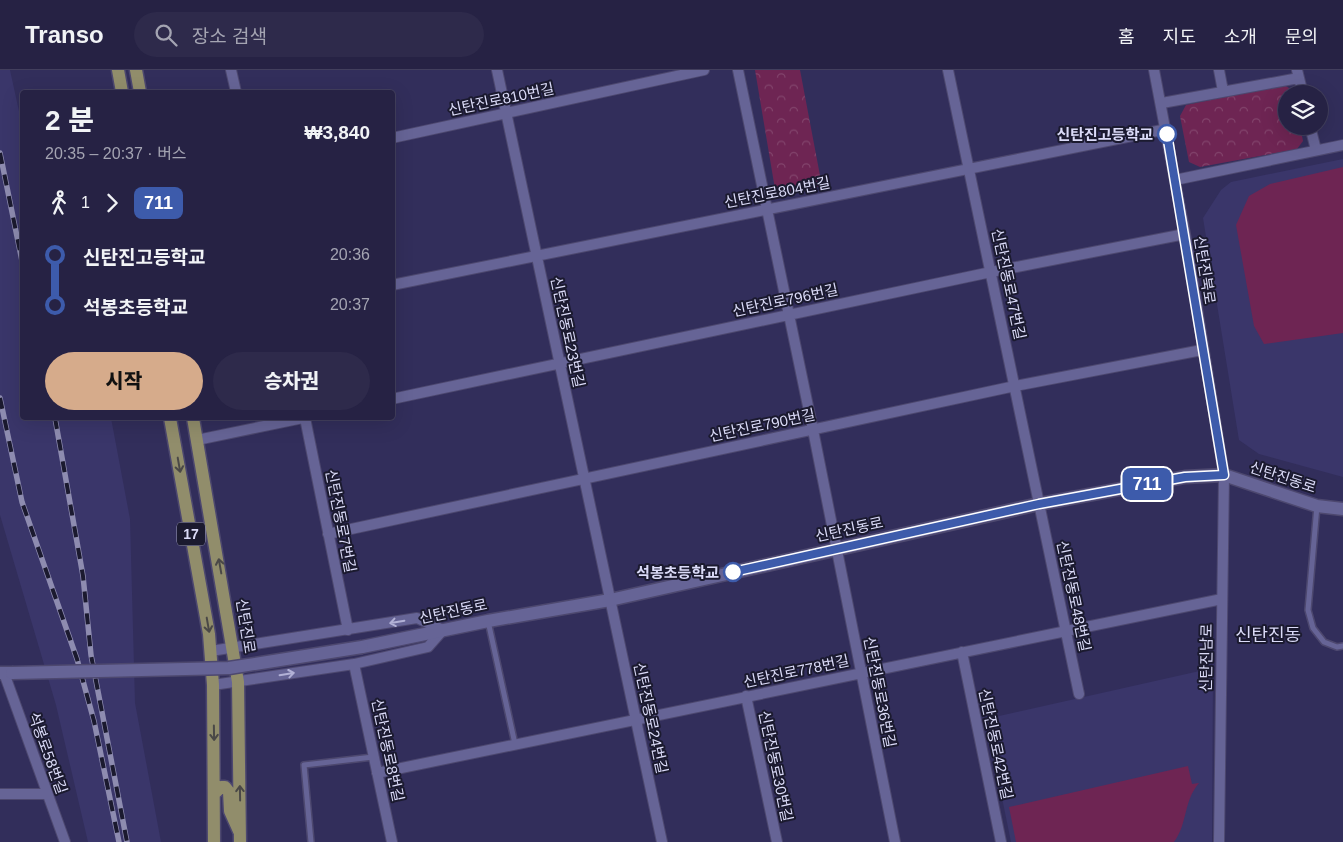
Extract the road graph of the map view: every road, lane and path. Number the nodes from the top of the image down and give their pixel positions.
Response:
1 (118, 70) edge
2 (136, 70) edge
3 (231, 70) edge
4 (497, 70) edge
5 (704, 70) edge
6 (738, 70) edge
7 (948, 70) edge
8 (1154, 70) edge
9 (1219, 70) edge
10 (1298, 74) edge
11 (122, 90) edge
12 (140, 90) edge
13 (236, 90) edge
14 (1223, 91) junction
15 (1162, 103) junction
16 (506, 113) junction
17 (1166, 129) junction
18 (1312, 135) edge
19 (395, 137) edge
20 (1343, 145) edge
21 (1316, 150) junction
22 (969, 169) junction
23 (1175, 180) junction
24 (766, 210) junction
25 (1185, 234) junction
26 (536, 256) junction
27 (991, 272) junction
28 (395, 284) edge
29 (788, 315) junction
30 (1202, 350) junction
31 (559, 364) junction
32 (1015, 386) junction
33 (395, 398) edge
34 (170, 420) edge
35 (193, 420) edge
36 (294, 420) edge
37 (304, 420) edge
38 (813, 430) junction
39 (197, 440) junction
40 (1224, 475) junction
41 (585, 479) junction
42 (1039, 504) junction
43 (1317, 506) junction
44 (1343, 509) edge
45 (328, 534) junction
46 (836, 548) junction
47 (1222, 598) junction
48 (610, 600) junction
49 (488, 621) junction
50 (348, 630) junction
51 (443, 630) junction
52 (1066, 630) junction
53 (1343, 646) edge
54 (234, 649) junction
55 (211, 651) junction
56 (962, 652) junction
57 (354, 664) junction
58 (861, 673) junction
59 (5, 674) edge
60 (238, 682) junction
61 (213, 684) junction
62 (1079, 694) dead end
63 (746, 696) junction
64 (636, 719) junction
65 (515, 744) junction
66 (374, 757) junction
67 (377, 772) junction
68 (0, 794) edge
69 (47, 794) junction
70 (215, 794) junction
71 (240, 837) edge
72 (65, 842) edge
73 (214, 842) edge
74 (311, 842) edge
75 (392, 842) edge
76 (662, 842) edge
77 (777, 842) edge
78 (895, 842) edge
79 (1001, 842) edge
80 (1219, 842) edge

1 - 11 main road
2 - 12 main road
3 - 13 street
4 - 16 street, 신탄진동로23번길
5 - 16 street, 신탄진로810번길
6 - 24 street, 신탄진동로36번길
7 - 22 street, 신탄진동로47번길
8 - 15 street, 신탄진북로
9 - 14 street
10 - 14 street
14 - 15 street
15 - 17 street, 신탄진북로
16 - 19 street, 신탄진로810번길
16 - 26 street, 신탄진동로23번길
17 - 22 street, 신탄진로804번길
17 - 23 street, 신탄진북로
18 - 21 street
20 - 21 street
21 - 23 street
22 - 24 street, 신탄진로804번길
22 - 27 street, 신탄진동로47번길
23 - 25 street, 신탄진북로
24 - 26 street, 신탄진로804번길
24 - 29 street, 신탄진동로36번길
25 - 27 street, 신탄진로796번길
25 - 30 street, 신탄진북로
26 - 28 street, 신탄진로804번길
26 - 31 street, 신탄진동로23번길
27 - 29 street, 신탄진로796번길
27 - 32 street, 신탄진동로47번길
29 - 31 street, 신탄진로796번길
29 - 38 street, 신탄진동로36번길
30 - 32 street, 신탄진로790번길
30 - 40 street, 신탄진북로
31 - 33 street, 신탄진로796번길
31 - 41 street, 신탄진동로23번길
32 - 38 street, 신탄진로790번길
32 - 42 street, 신탄진동로47번길
34 -> 55 main road, 17
35 - 39 main road, 신탄진로 / 17
36 - 39 street
37 - 45 street, 신탄진동로7번길
38 - 41 street, 신탄진로790번길
38 - 46 street, 신탄진동로36번길
54 -> 39 main road, 신탄진로 / 17
40 - 42 main road, 신탄진동로
40 - 43 main road, 신탄진동로
40 - 47 street, 신탄진남로
41 - 45 street, 신탄진로790번길
41 - 48 street, 신탄진동로23번길
42 - 46 main road, 신탄진동로
42 - 52 street, 신탄진동로48번길
43 - 44 main road, 신탄진동로
43 - 53 lane
45 - 50 street, 신탄진동로7번길
46 - 48 main road, 신탄진동로
46 - 58 street, 신탄진동로36번길
47 - 52 street, 신탄진로778번길
47 - 80 street, 신탄진남로
48 - 49 main road, 신탄진동로
48 - 64 street, 신탄진동로24번길
49 - 51 main road, 신탄진동로
49 - 65 lane
51 -> 50 street
50 - 54 street
51 - 57 street
51 - 59 main road, 신탄진동로, bridge
52 - 56 street, 신탄진로778번길
52 - 62 street, 신탄진동로48번길
54 - 55 street
54 - 60 main road, 신탄진로 / 17
55 - 61 main road, 17
56 - 58 street, 신탄진로778번길
56 - 79 street, 신탄진동로42번길
60 -> 57 street
57 - 66 street, 신탄진동로8번길
58 - 63 street, 신탄진로778번길
58 - 78 street, 신탄진동로36번길
59 - 69 street, 석봉로58번길
60 - 61 street
71 -> 60 main road, 신탄진로 / 17
61 -> 70 main road, 17
63 - 64 street, 신탄진로778번길
63 - 77 street, 신탄진동로30번길
64 - 65 street, 신탄진로778번길
64 - 76 street, 신탄진동로24번길
65 - 67 street, 신탄진로778번길
66 - 67 street, 신탄진동로8번길
66 - 74 lane
67 - 75 street, 신탄진동로8번길
68 - 69 street
69 - 72 street, 석봉로58번길
70 - 71 main road
70 - 73 main road, 17

